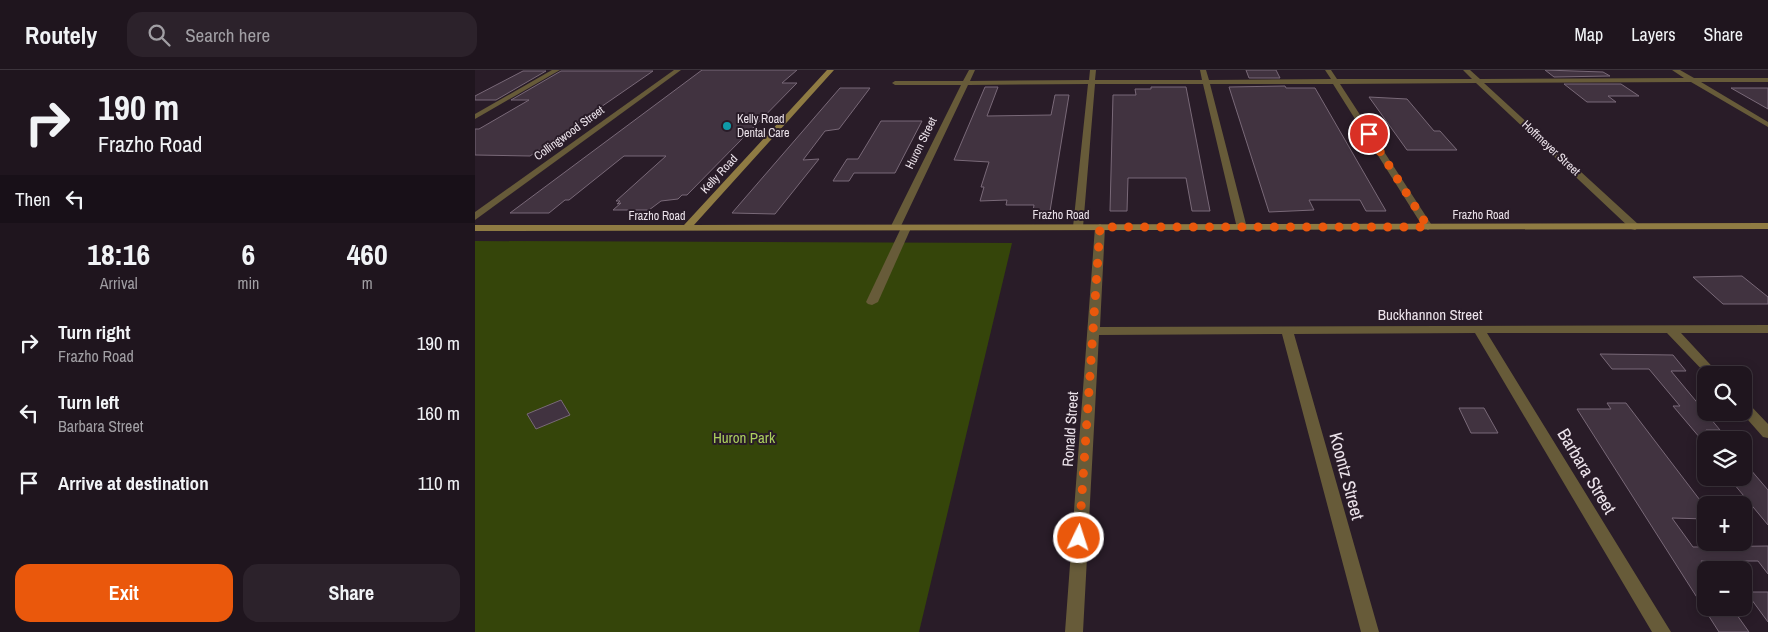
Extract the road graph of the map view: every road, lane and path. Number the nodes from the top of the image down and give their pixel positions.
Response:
1 (557, 70) edge
2 (678, 70) edge
3 (831, 70) edge
4 (972, 70) edge
5 (1093, 70) edge
6 (1203, 70) edge
7 (1328, 70) edge
8 (1466, 70) edge
9 (1675, 70) edge
10 (1759, 70) edge
11 (1768, 74) edge
12 (1692, 80) junction
13 (1768, 80) edge
14 (966, 82) junction
15 (1092, 82) junction
16 (1206, 82) junction
17 (1335, 82) junction
18 (1479, 82) junction
19 (895, 83) dead end
20 (475, 117) edge
21 (1768, 125) edge
22 (475, 217) edge
23 (1768, 226) edge
24 (1078, 227) junction
25 (1100, 227) junction
26 (1428, 227) junction
27 (1635, 227) junction
28 (475, 228) edge
29 (686, 228) junction
30 (901, 228) junction
31 (1242, 228) junction
32 (872, 302) dead end
33 (1670, 329) junction
34 (1768, 329) edge
35 (1287, 330) junction
36 (1479, 330) junction
37 (1093, 331) junction
38 (1705, 366) edge
39 (1752, 416) edge
40 (1768, 433) edge
41 (1074, 632) edge
42 (1370, 632) edge
43 (1662, 632) edge

1 - 20 street
2 - 22 street, Collingwood Street
3 - 29 street, Kelly Road
4 - 14 street, Huron Street
5 - 15 street
6 - 16 street
7 - 17 street
8 - 18 street, Hoffmeyer Street
9 - 12 street
10 - 11 street
12 - 13 street
12 - 18 street
12 - 21 street
14 - 15 street
14 - 19 street
14 - 30 street, Huron Street
15 - 16 street
15 - 24 street
16 - 17 street
16 - 31 street
17 - 18 street
17 - 26 street
18 - 27 street, Hoffmeyer Street
23 - 27 street, Frazho Road
24 - 25 street, Frazho Road
24 - 30 street, Frazho Road
25 - 31 street, Frazho Road
25 - 37 street, Ronald Street
26 - 27 street, Frazho Road
26 - 31 street, Frazho Road
28 - 29 street, Frazho Road
29 - 30 street, Frazho Road
30 - 32 street, Huron Street
33 - 34 street, Buckhannon Street
33 - 36 street, Buckhannon Street
33 - 38 street
35 - 36 street, Buckhannon Street
35 - 37 street, Buckhannon Street
35 - 42 street, Koontz Street
36 - 43 street, Barbara Street
37 - 41 street, Ronald Street
39 - 40 street

